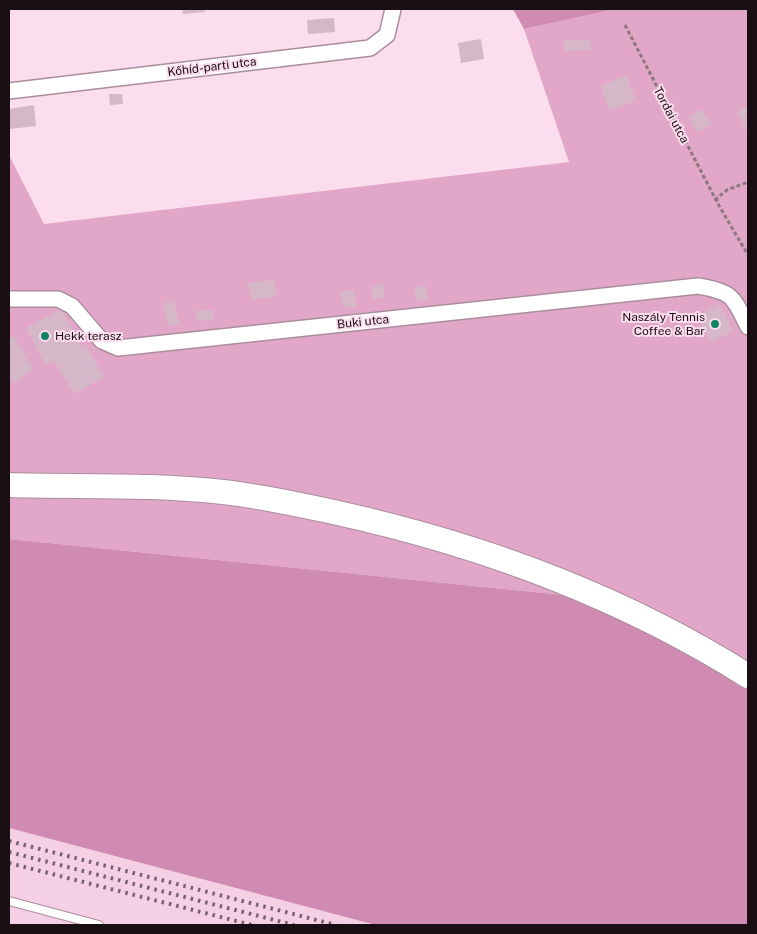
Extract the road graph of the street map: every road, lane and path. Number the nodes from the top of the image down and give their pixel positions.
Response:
1 (395, 10) edge
2 (625, 25) dead end
3 (9, 91) edge
4 (748, 182) edge
5 (718, 204) junction
6 (748, 255) edge
7 (9, 299) edge
8 (748, 328) edge
9 (9, 485) edge
10 (748, 676) edge
11 (9, 901) edge
12 (99, 925) edge

1 - 3 street, Kőhíd-parti utca
2 - 5 path, Tordai utca
4 - 5 path
5 - 6 path, Tordai utca
7 - 8 street, Buki utca
9 - 10 main road
11 - 12 lane

